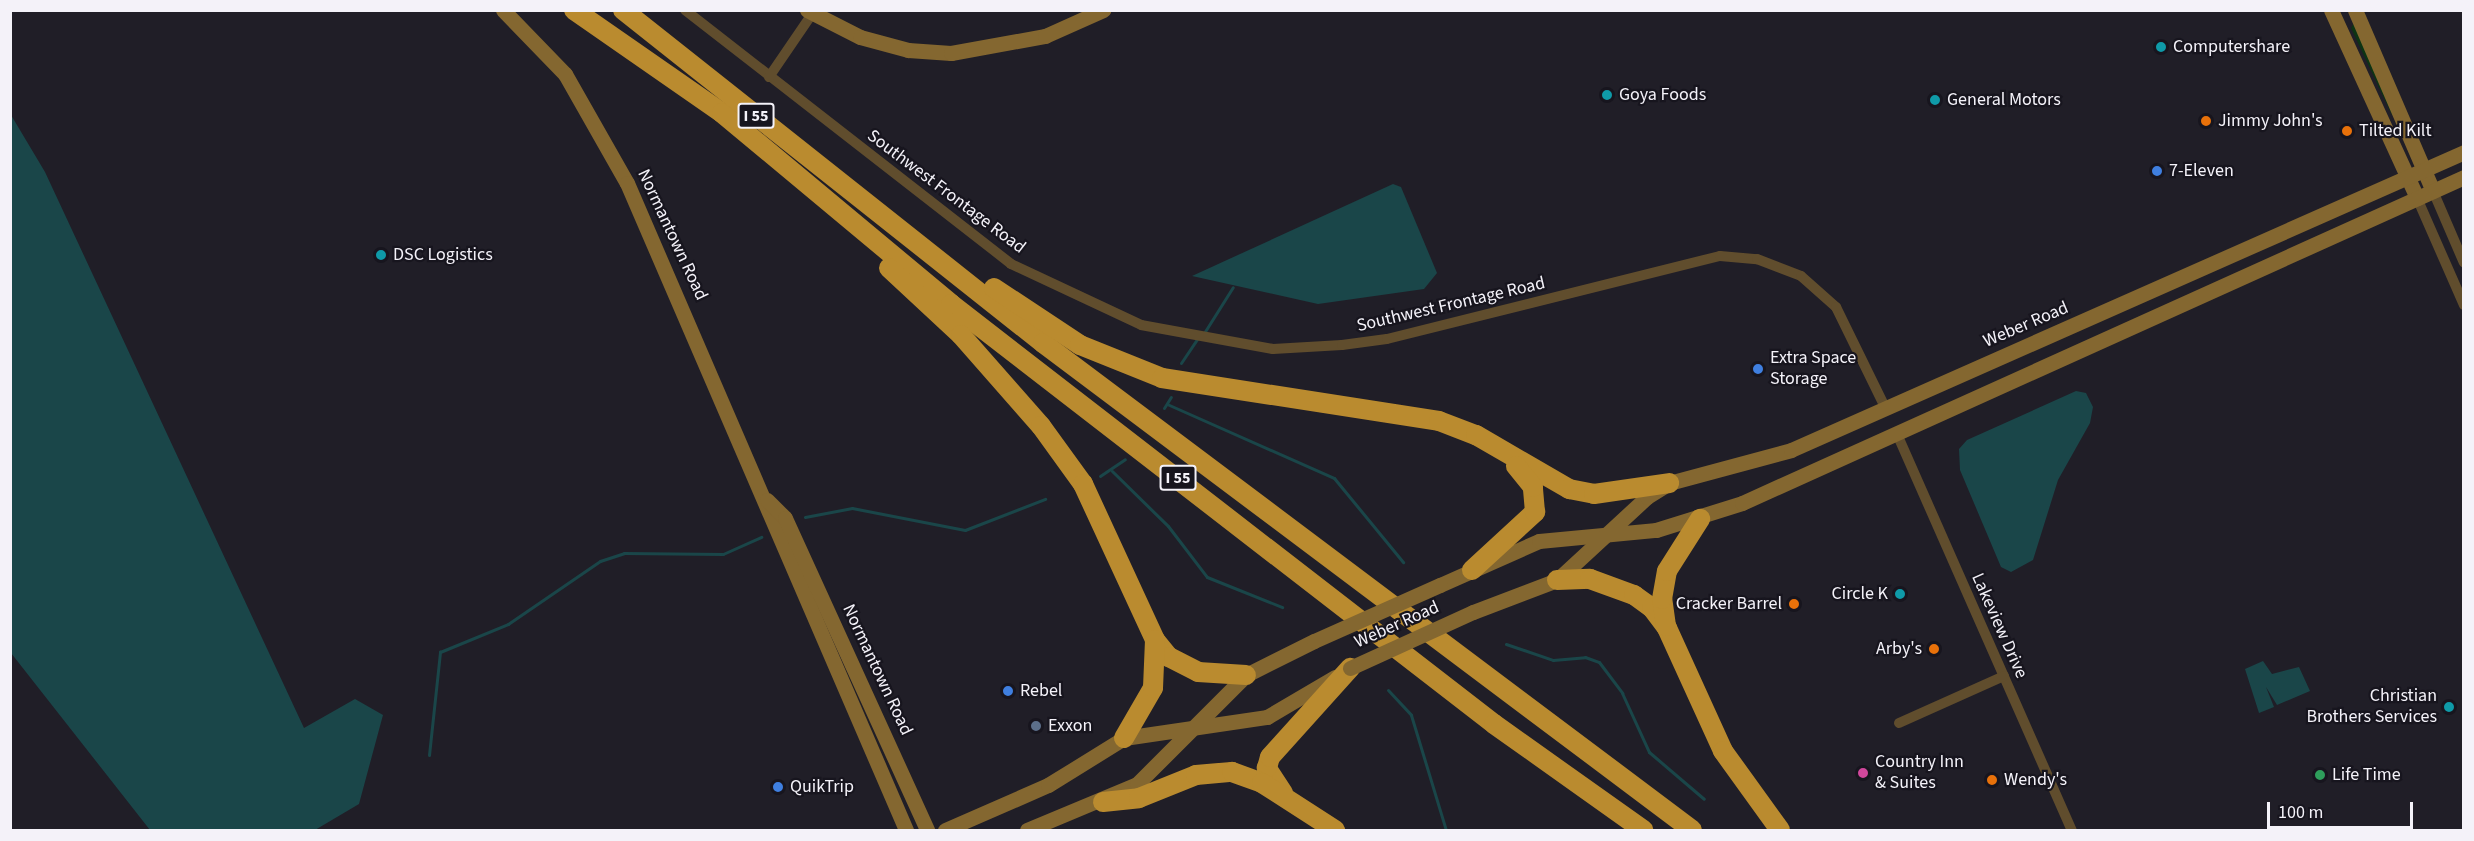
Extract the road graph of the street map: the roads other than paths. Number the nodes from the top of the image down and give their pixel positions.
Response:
1 (503, 10) edge
2 (574, 10) edge
3 (622, 10) edge
4 (685, 10) edge
5 (1103, 10) edge
6 (2331, 10) edge
7 (2355, 10) edge
8 (810, 12) edge
9 (769, 77) junction
10 (722, 113) junction
11 (2463, 152) edge
12 (2425, 170) junction
13 (2408, 177) junction
14 (2463, 177) edge
15 (2433, 191) junction
16 (2417, 198) junction
17 (891, 220) junction
18 (2463, 263) edge
19 (2463, 305) edge
20 (1884, 407) junction
21 (1897, 434) junction
22 (1502, 451) junction
23 (1669, 483) junction
24 (767, 500) junction
25 (1700, 519) junction
26 (1608, 533) junction
27 (1472, 570) junction
28 (1557, 580) junction
29 (1667, 628) junction
30 (1155, 640) junction
31 (1350, 668) junction
32 (1246, 675) junction
33 (2004, 675) junction
34 (1899, 723) dead end
35 (1191, 728) junction
36 (1124, 738) junction
37 (1103, 802) junction
38 (1290, 802) junction
39 (906, 831) edge
40 (927, 831) edge
41 (945, 831) edge
42 (1028, 831) edge
43 (1335, 831) edge
44 (1642, 831) edge
45 (1692, 831) edge
46 (1780, 831) edge
47 (2073, 831) edge

1 - 24 main road, Normantown Road
2 - 10 highway, I 55
3 - 17 highway, I 55
4 - 9 street, Southwest Frontage Road
5 - 8 main road
6 - 13 main road
7 - 12 main road
8 - 9 street
9 - 20 street, Southwest Frontage Road
10 - 30 highway
10 - 44 highway, I 55
11 - 12 main road, Weber Road
12 - 13 main road, Weber Road
12 - 15 main road
13 - 16 main road
13 - 20 main road, Weber Road
14 - 15 main road, Weber Road
15 - 16 main road, Weber Road
15 - 18 street
16 - 19 street
16 - 21 main road, Weber Road
17 - 22 highway
17 - 45 highway, I 55
20 - 23 main road, Weber Road
21 - 25 main road, Weber Road
21 - 33 street, Lakeview Drive
22 - 23 highway
22 - 27 highway
23 - 26 main road, Weber Road
24 - 39 main road, Normantown Road
24 - 40 main road, Normantown Road
25 - 26 main road, Weber Road
25 - 29 highway
26 - 27 main road, Weber Road
26 - 28 main road, Weber Road
27 - 32 main road, Weber Road, bridge
28 - 29 highway
28 - 31 main road, Weber Road, bridge
29 - 46 highway
30 - 32 highway
30 - 36 highway
31 - 35 main road, Weber Road
31 - 38 highway
32 - 35 main road, Weber Road
33 - 34 street
33 - 47 street, Lakeview Drive
35 - 36 main road, Weber Road
35 - 37 main road, Weber Road
36 - 41 main road, Weber Road
37 - 38 highway
37 - 42 main road, Weber Road
38 - 43 highway

